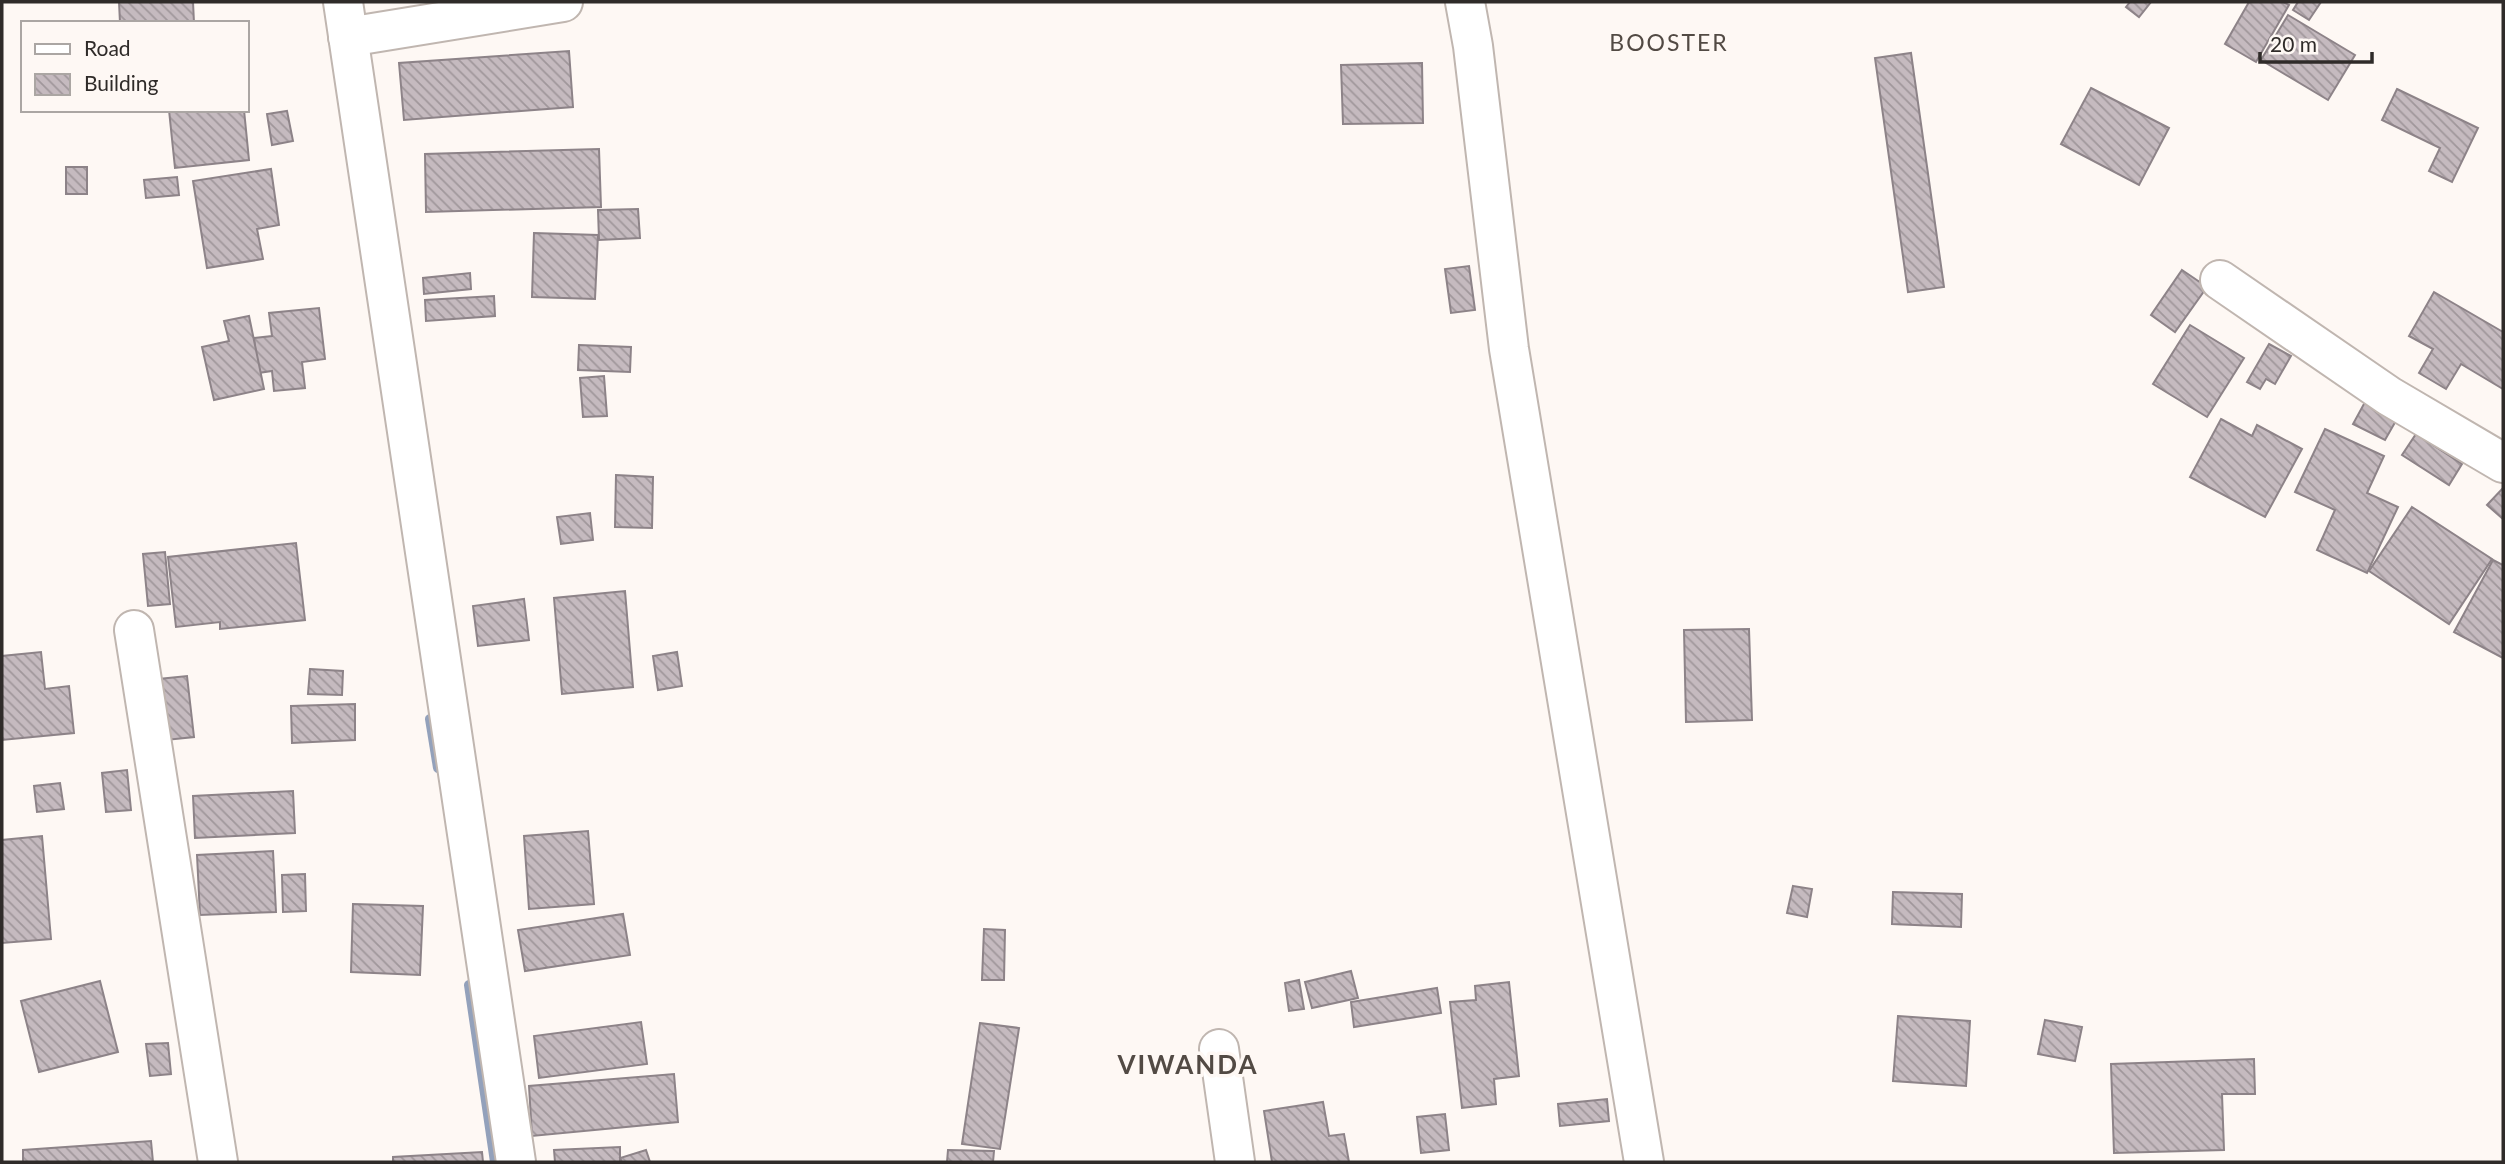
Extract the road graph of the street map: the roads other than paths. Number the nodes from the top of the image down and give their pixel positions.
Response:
1 (564, 2) edge
2 (1465, 2) edge
3 (346, 19) edge
4 (2220, 280) dead end
5 (2503, 463) edge
6 (134, 630) dead end
7 (1219, 1049) dead end
8 (218, 1162) edge
9 (516, 1162) edge
10 (1235, 1162) edge
11 (1644, 1162) edge

1 - 3 street
2 - 11 street
3 - 9 street
4 - 5 street
6 - 8 street
7 - 10 street

